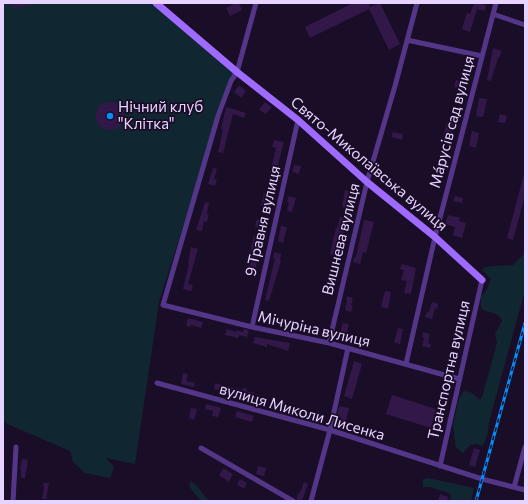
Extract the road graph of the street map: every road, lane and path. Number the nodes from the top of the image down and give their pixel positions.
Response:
1 (156, 3) edge
2 (256, 3) edge
3 (417, 3) edge
4 (496, 3) edge
5 (493, 14) junction
6 (525, 25) edge
7 (407, 40) junction
8 (482, 56) junction
9 (237, 72) junction
10 (298, 120) junction
11 (367, 182) junction
12 (435, 237) junction
13 (482, 280) joint
14 (252, 327) junction
15 (328, 343) junction
16 (348, 348) junction
17 (406, 364) junction
18 (459, 379) junction
19 (157, 383) dead end
20 (330, 430) junction
21 (16, 447) dead end
22 (202, 448) dead end
23 (525, 448) edge
24 (440, 466) junction
25 (514, 487) junction
26 (525, 490) edge
27 (13, 501) edge
28 (293, 501) edge
29 (311, 501) edge

1 - 9 street, Свято-Миколаївська вулиця
2 - 9 street
3 - 7 street, Вишнева вулиця
4 - 5 street, Мáрусів сад вулиця
5 - 6 street
5 - 8 street, Мáрусів сад вулиця
7 - 8 street
7 - 11 street, Вишнева вулиця
8 - 12 street, Мáрусів сад вулиця
9 - 10 street, Свято-Миколаївська вулиця
9 - 14 street, Мічуріна вулиця
10 - 11 street, Свято-Миколаївська вулиця
10 - 14 street, 9 Травня вулиця
11 - 12 street, Свято-Миколаївська вулиця
11 - 15 street, Вишнева вулиця
12 - 13 street, Свято-Миколаївська вулиця
12 - 17 street, Мáрусів сад вулиця
13 - 18 street, Транспортна вулиця
14 - 15 street, Мічуріна вулиця
15 - 16 street, Мічуріна вулиця
16 - 17 street, Мічуріна вулиця
16 - 20 street
17 - 18 street, Мічуріна вулиця
18 - 24 street, Транспортна вулиця
19 - 20 street, вулиця Миколи Лисенка
20 - 24 street, вулиця Миколи Лисенка
20 - 29 street
21 - 27 street
22 - 28 street
23 - 25 street
24 - 25 street, вулиця Миколи Лисенка
25 - 26 street, вулиця Миколи Лисенка

